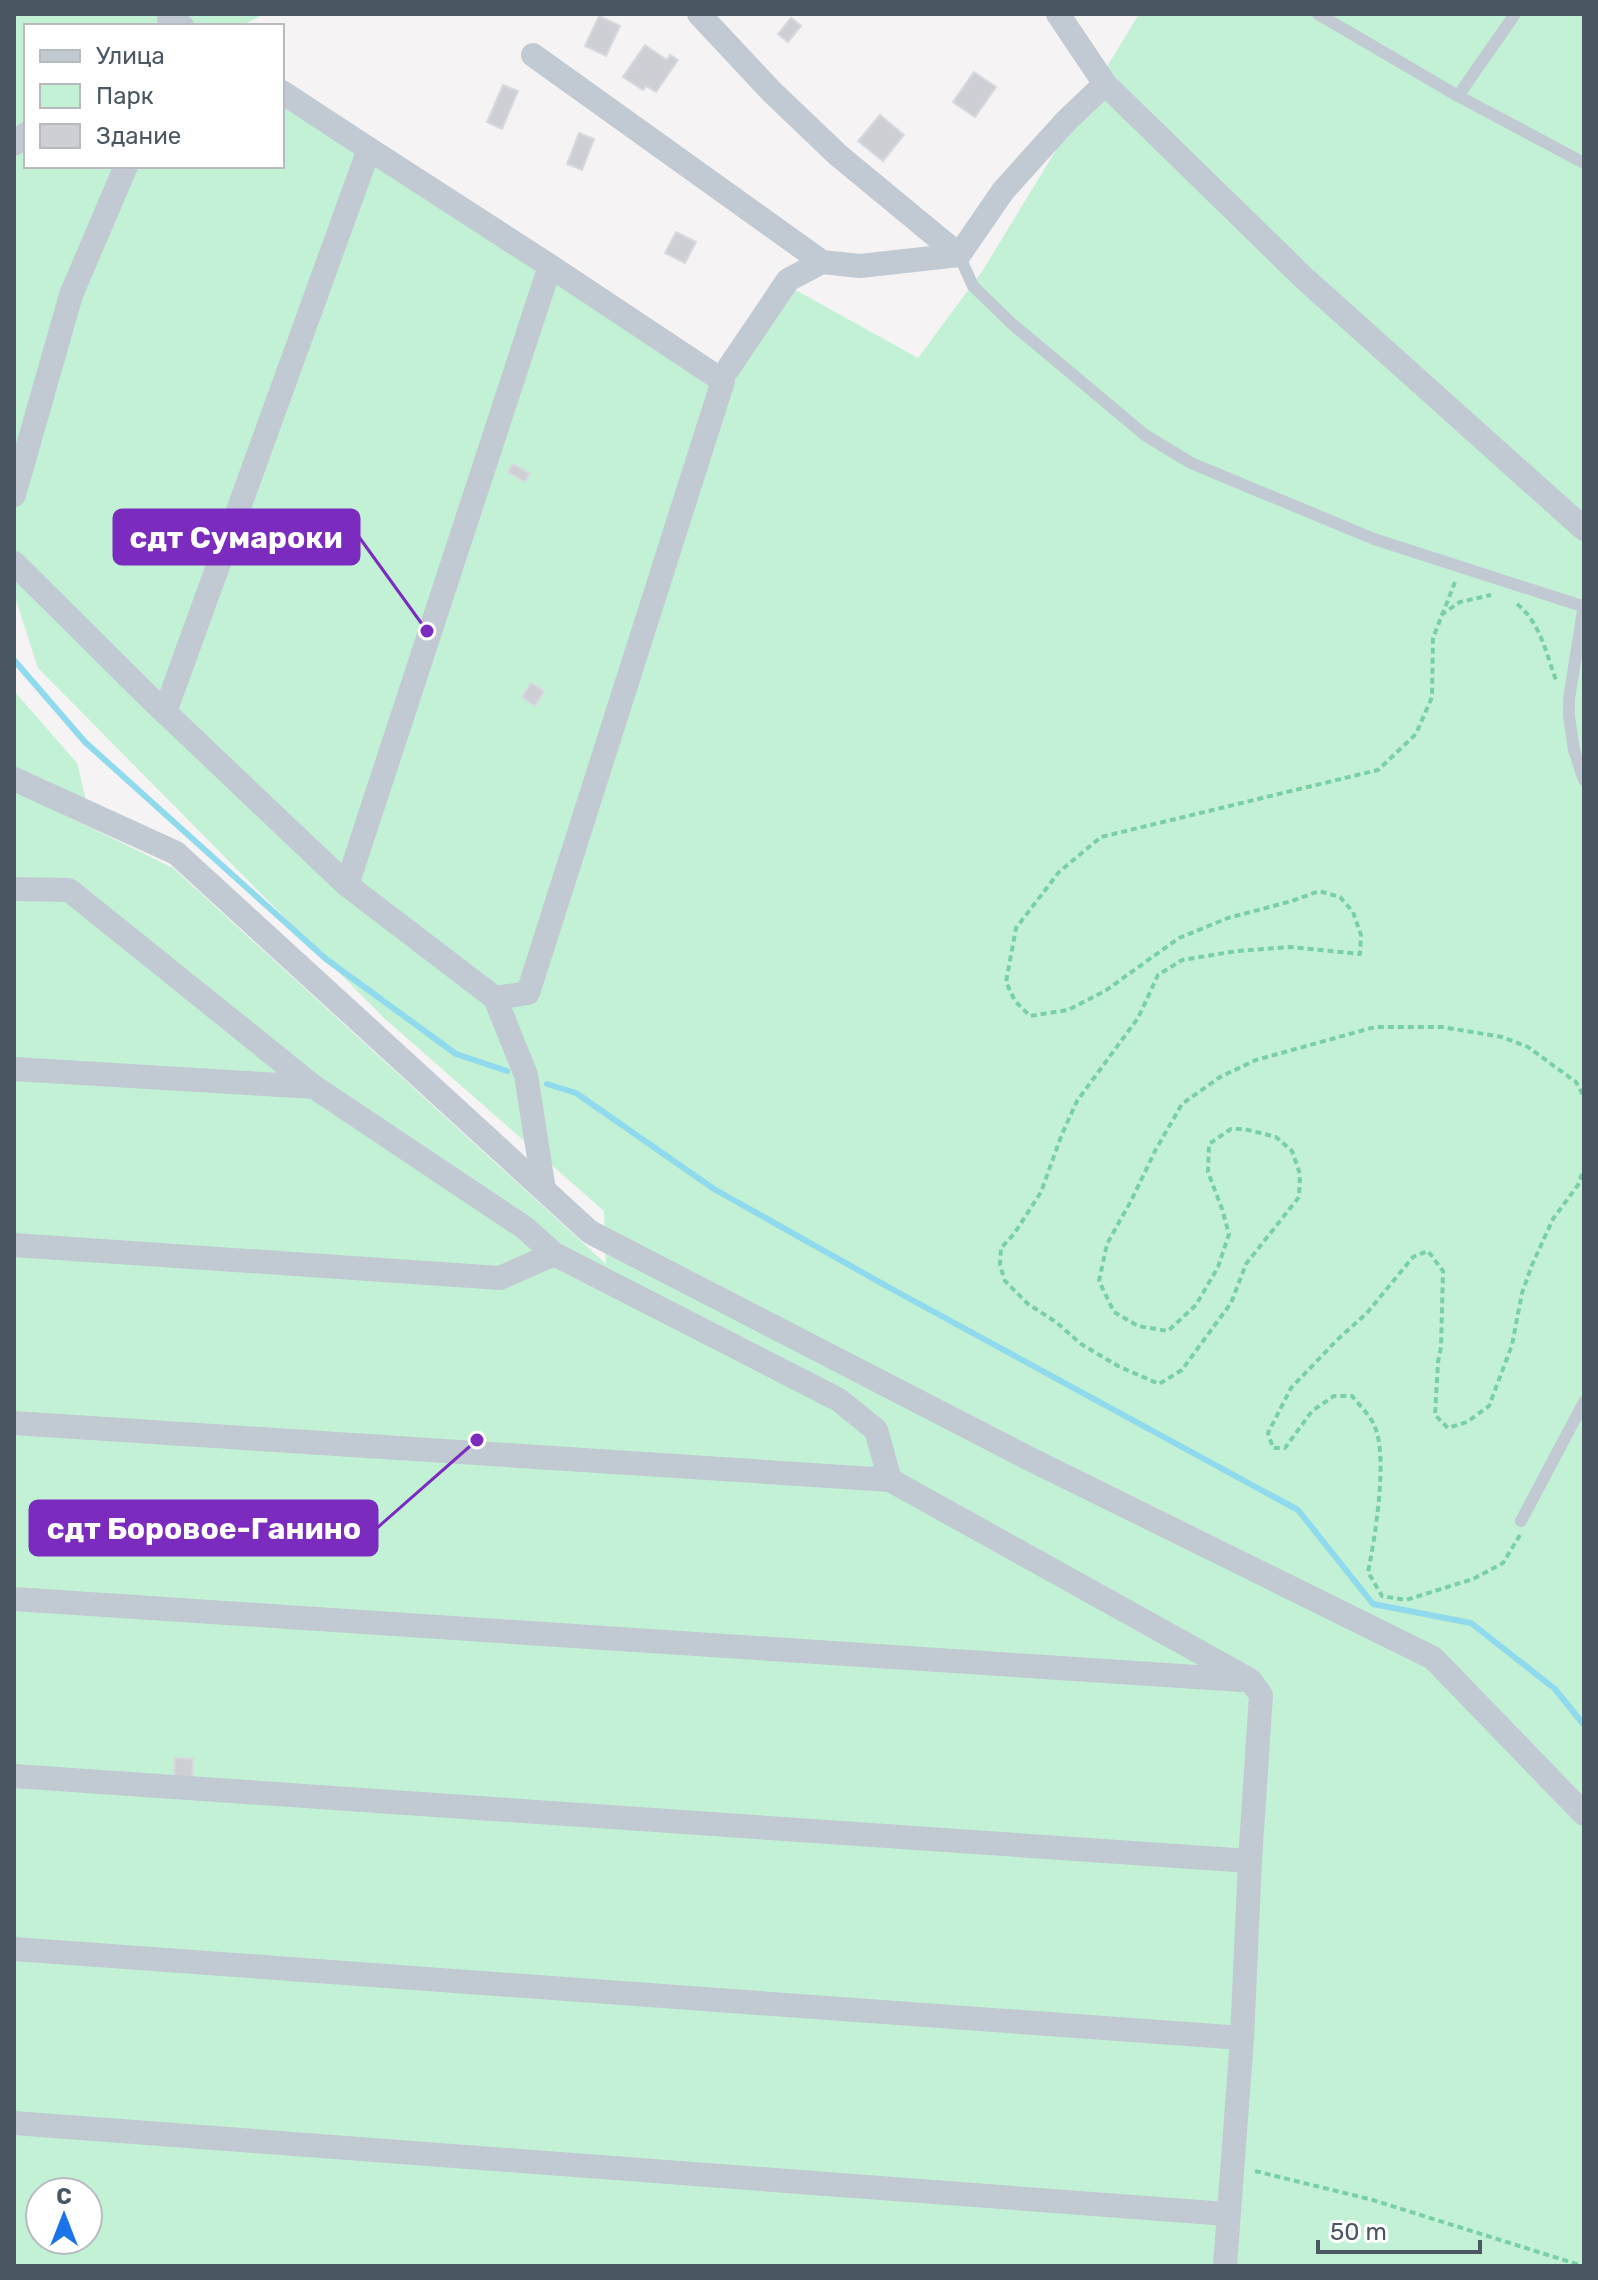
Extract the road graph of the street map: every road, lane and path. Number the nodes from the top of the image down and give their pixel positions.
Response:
1 (699, 14) edge
2 (1058, 14) edge
3 (1318, 14) edge
4 (1515, 14) edge
5 (533, 55) dead end
6 (1105, 84) junction
7 (284, 93) edge
8 (1458, 96) junction
9 (369, 149) junction
10 (1584, 163) edge
11 (125, 168) edge
12 (959, 255) junction
13 (822, 262) junction
14 (550, 266) junction
15 (728, 369) dead end
16 (14, 495) edge
17 (1584, 529) edge
18 (14, 563) edge
19 (1461, 568) junction
20 (1501, 594) dead end
21 (1512, 600) dead end
22 (1583, 605) edge
23 (1441, 616) junction
24 (165, 712) junction
25 (1569, 716) junction
26 (14, 779) edge
27 (1584, 780) edge
28 (347, 885) junction
29 (14, 889) edge
30 (495, 998) junction
31 (14, 1069) edge
32 (314, 1087) junction
33 (1584, 1097) edge
34 (1584, 1169) edge
35 (544, 1190) junction
36 (14, 1245) edge
37 (554, 1254) junction
38 (1584, 1402) edge
39 (14, 1423) edge
40 (890, 1480) junction
41 (1521, 1521) joint
42 (14, 1599) edge
43 (1250, 1680) junction
44 (14, 1776) edge
45 (1584, 1814) edge
46 (1250, 1861) junction
47 (14, 1949) edge
48 (1242, 2038) junction
49 (14, 2123) edge
50 (1231, 2165) junction
51 (1227, 2214) junction
52 (1225, 2266) edge
53 (1583, 2266) edge

1 - 12 street
2 - 6 street
3 - 8 lane
4 - 8 lane
5 - 13 street
6 - 12 street
6 - 17 street
7 - 9 street
8 - 10 lane
9 - 14 street
9 - 24 street
11 - 16 street
12 - 13 street
12 - 19 lane
13 - 15 street
14 - 28 street
14 - 30 street
18 - 24 street
19 - 22 lane
19 - 23 path
20 - 23 path
21 - 25 path
22 - 25 lane
23 - 33 path
24 - 28 street
25 - 27 lane
26 - 35 street
28 - 30 street
29 - 32 street
30 - 35 street
31 - 32 street
32 - 37 street
34 - 41 path
35 - 45 street
36 - 37 street
37 - 40 street
38 - 41 lane
39 - 40 street
40 - 43 street
42 - 43 street
43 - 46 street
44 - 46 street
46 - 48 street
47 - 48 street
48 - 50 street
49 - 51 street
50 - 51 street
50 - 53 path
51 - 52 street

